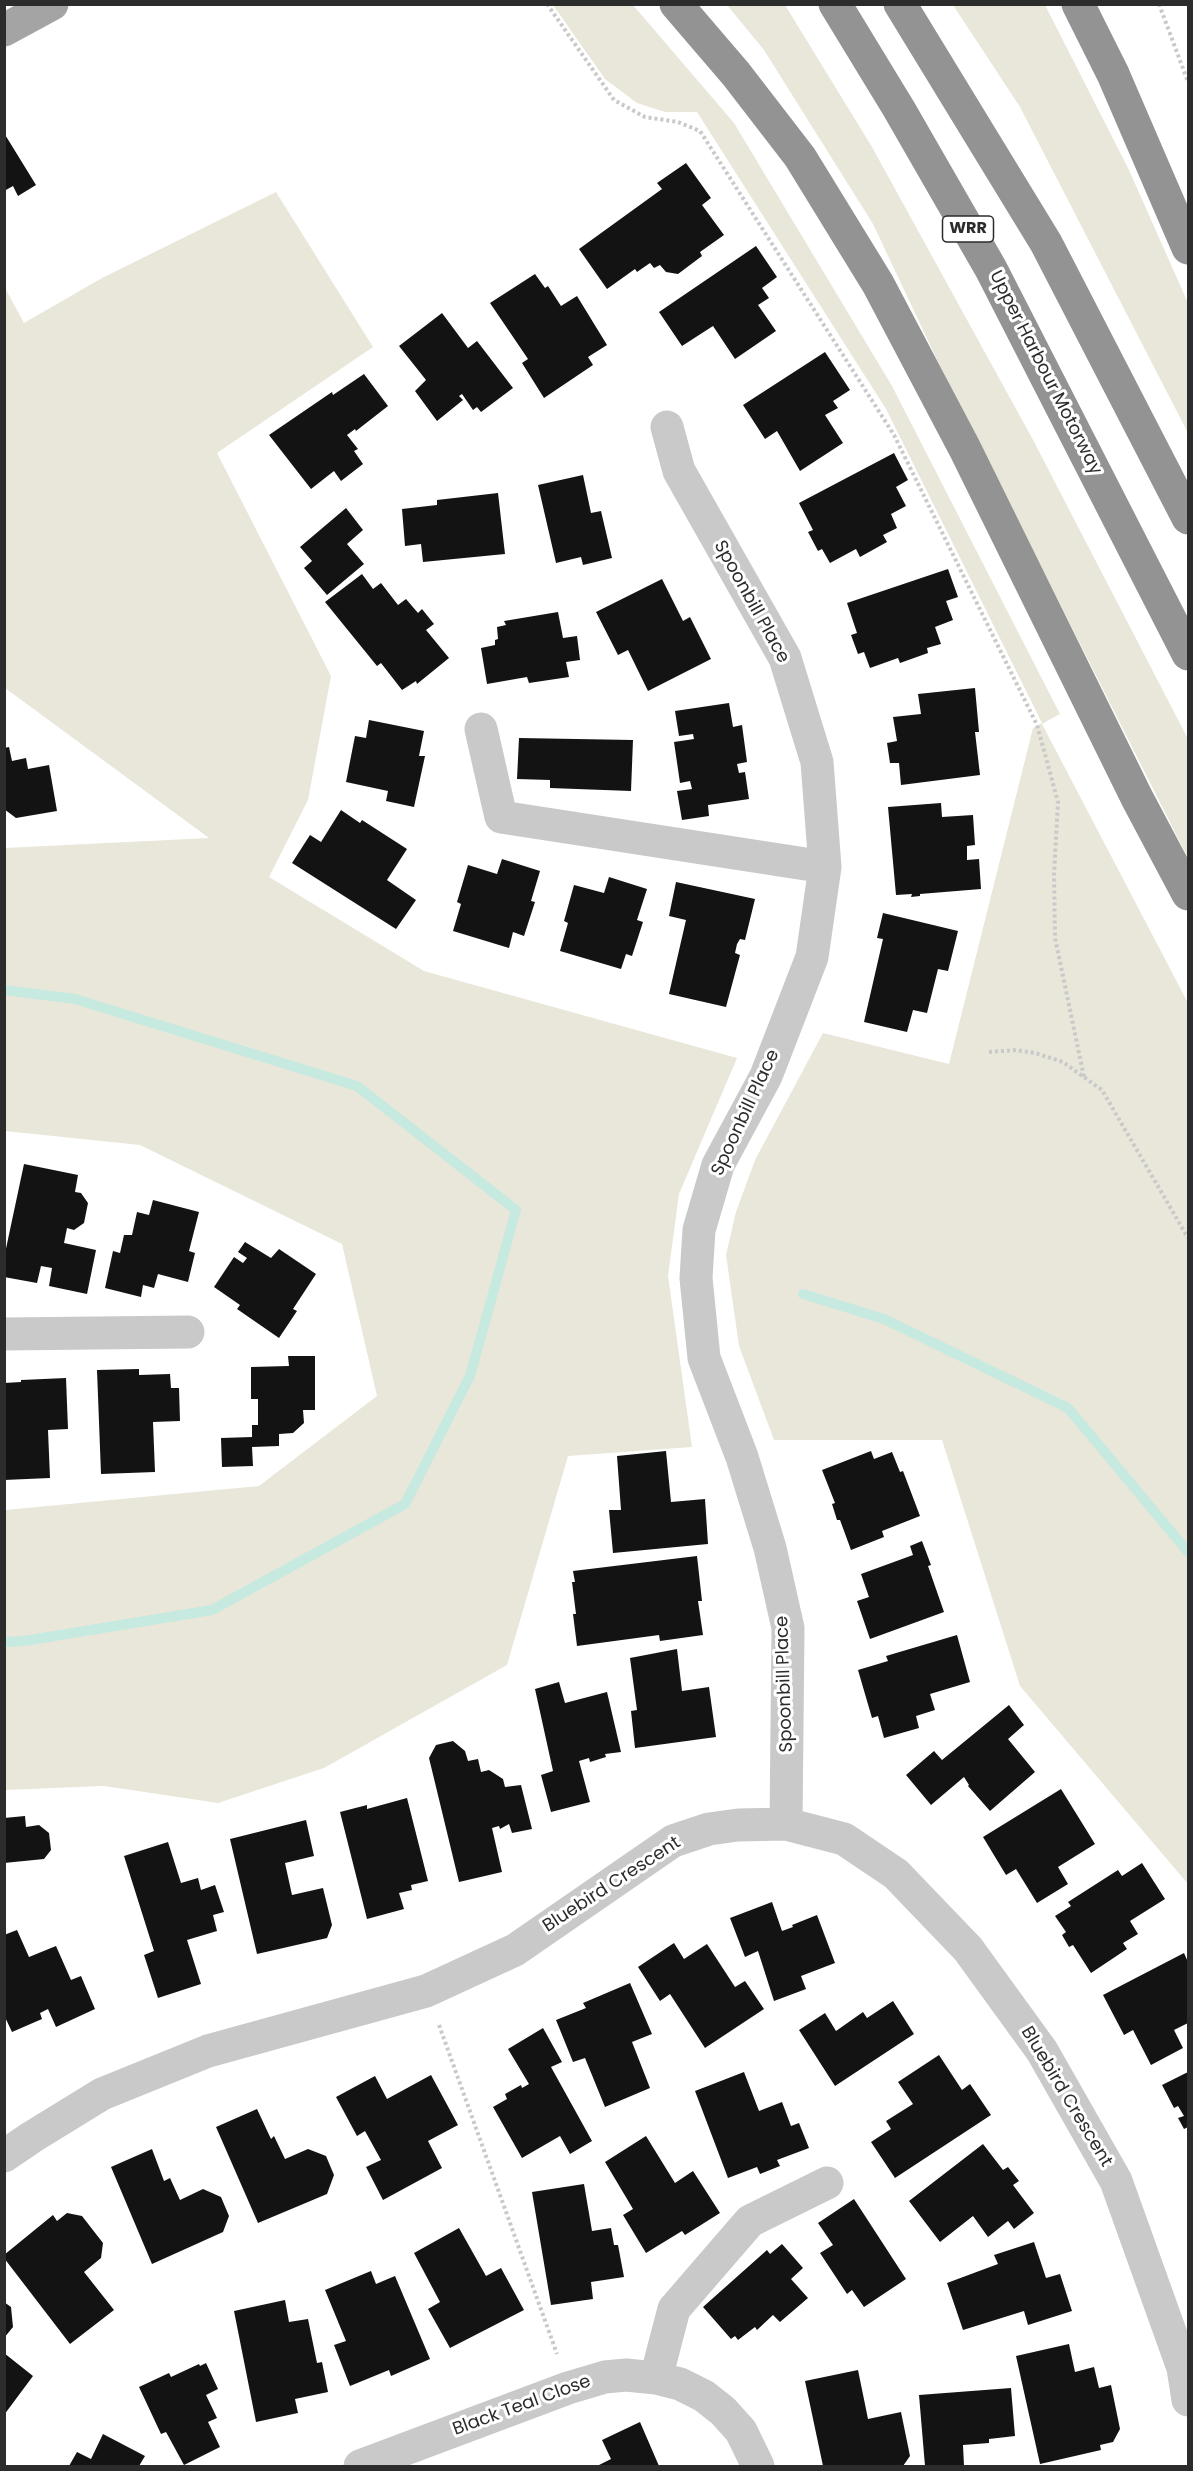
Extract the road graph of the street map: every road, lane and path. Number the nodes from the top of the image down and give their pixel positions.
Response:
1 (52, 4) edge
2 (547, 4) edge
3 (676, 4) edge
4 (835, 4) edge
5 (900, 4) edge
6 (1078, 4) edge
7 (1159, 4) edge
8 (4, 30) edge
9 (1188, 82) edge
10 (1188, 248) edge
11 (667, 428) dead end
12 (1188, 518) edge
13 (1188, 654) edge
14 (481, 729) dead end
15 (825, 867) junction
16 (1188, 894) edge
17 (989, 1052) dead end
18 (1084, 1077) junction
19 (1188, 1238) edge
20 (188, 1332) dead end
21 (4, 1334) edge
22 (786, 1824) junction
23 (439, 2024) dead end
24 (4, 2156) edge
25 (826, 2184) dead end
26 (558, 2357) dead end
27 (656, 2378) junction
28 (1188, 2400) edge
29 (360, 2466) edge
30 (758, 2466) edge

1 - 8 main road
2 - 18 path
3 - 16 highway
4 - 13 highway, Upper Harbour Motorway / WRR
5 - 12 highway
6 - 10 highway
7 - 9 path
11 - 15 street, Spoonbill Place
14 - 15 street
15 - 22 street, Spoonbill Place
17 - 18 path
18 - 19 path
20 - 21 street
22 - 24 street, Bluebird Crescent
22 - 28 street, Bluebird Crescent
23 - 26 path
25 - 27 street
27 - 29 street, Black Teal Close
27 - 30 street, Black Teal Close

